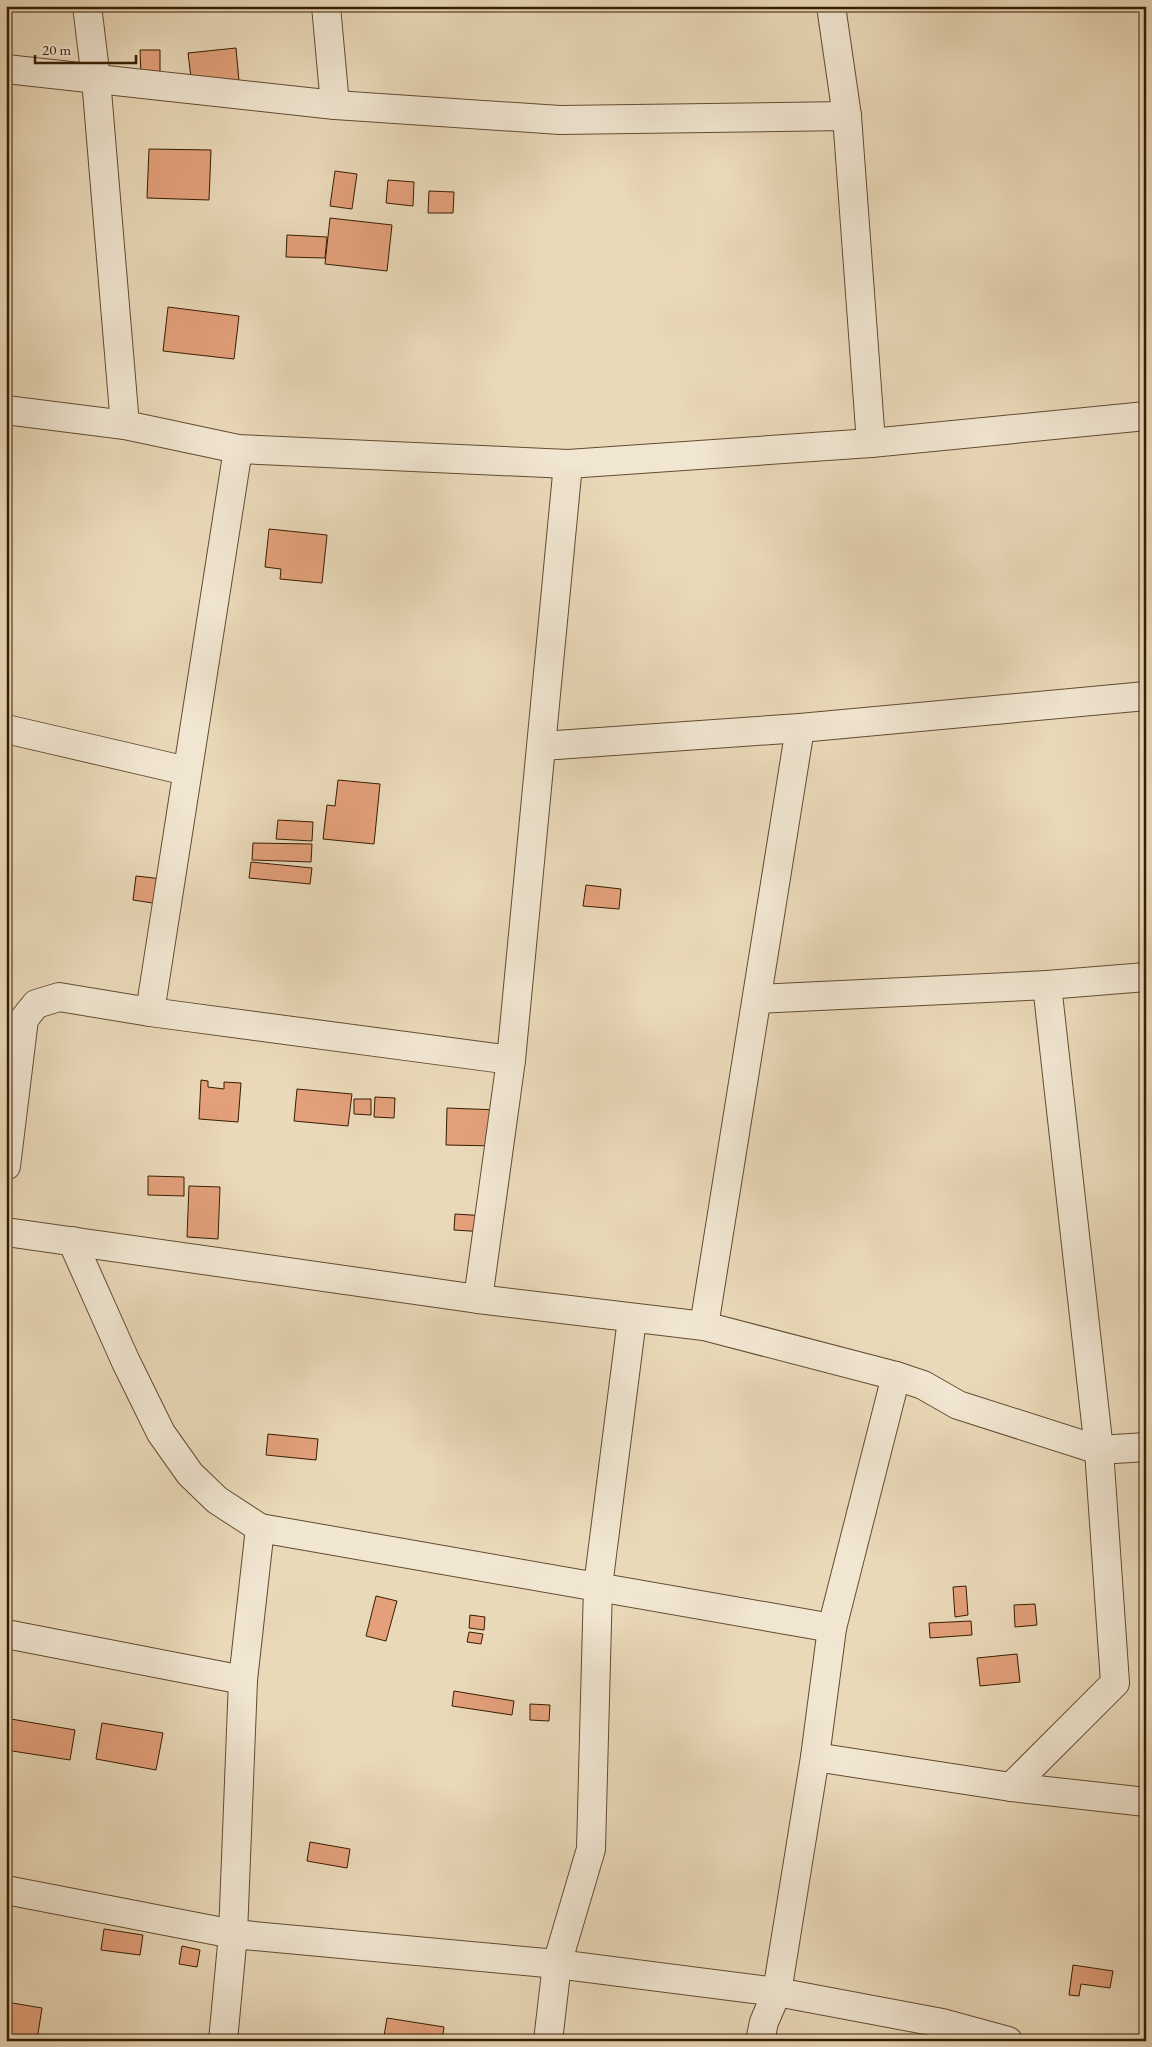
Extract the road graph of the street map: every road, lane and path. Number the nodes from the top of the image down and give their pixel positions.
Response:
1 (87, 6) edge
2 (326, 6) edge
3 (831, 6) edge
4 (6, 69) edge
5 (96, 79) junction
6 (335, 105) junction
7 (847, 116) junction
8 (6, 410) edge
9 (1146, 416) edge
10 (125, 425) junction
11 (871, 442) junction
12 (238, 449) junction
13 (568, 464) junction
14 (1146, 696) edge
15 (800, 728) junction
16 (6, 729) edge
17 (542, 746) junction
18 (187, 771) junction
19 (1146, 977) edge
20 (1047, 985) junction
21 (757, 999) junction
22 (150, 1012) junction
23 (511, 1060) junction
24 (6, 1166) edge
25 (6, 1232) edge
26 (72, 1241) junction
27 (478, 1299) junction
28 (632, 1319) junction
29 (704, 1326) junction
30 (896, 1376) junction
31 (1146, 1447) edge
32 (1099, 1450) junction
33 (260, 1528) junction
34 (598, 1586) junction
35 (832, 1628) junction
36 (6, 1634) edge
37 (243, 1680) junction
38 (815, 1757) junction
39 (1011, 1787) junction
40 (1146, 1802) edge
41 (6, 1890) edge
42 (233, 1934) junction
43 (557, 1964) junction
44 (777, 1992) junction
45 (223, 2041) edge
46 (548, 2041) edge
47 (760, 2041) edge
48 (1008, 2041) edge

1 - 5 street
2 - 6 street
3 - 7 street
4 - 5 street
5 - 6 street
5 - 10 street
6 - 7 street
7 - 11 street
8 - 10 street
9 - 11 street
10 - 12 street
11 - 13 street
12 - 13 street
12 - 18 street
13 - 17 street
14 - 15 street
15 - 17 street
15 - 21 street
16 - 18 street
17 - 23 street
18 - 22 street
19 - 20 street
20 - 21 street
20 - 32 street
21 - 29 street
22 - 23 street
22 - 24 street
23 - 27 street
25 - 26 street
26 - 27 street
26 - 33 street
27 - 28 street
28 - 29 street
28 - 34 street
29 - 30 street
30 - 32 street
30 - 35 street
31 - 32 street
32 - 39 street
33 - 34 street
33 - 37 street
34 - 35 street
34 - 43 street
35 - 38 street
36 - 37 street
37 - 42 street
38 - 39 street
38 - 44 street
39 - 40 street
41 - 42 street
42 - 43 street
42 - 45 street
43 - 44 street
43 - 46 street
44 - 47 street
44 - 48 street

